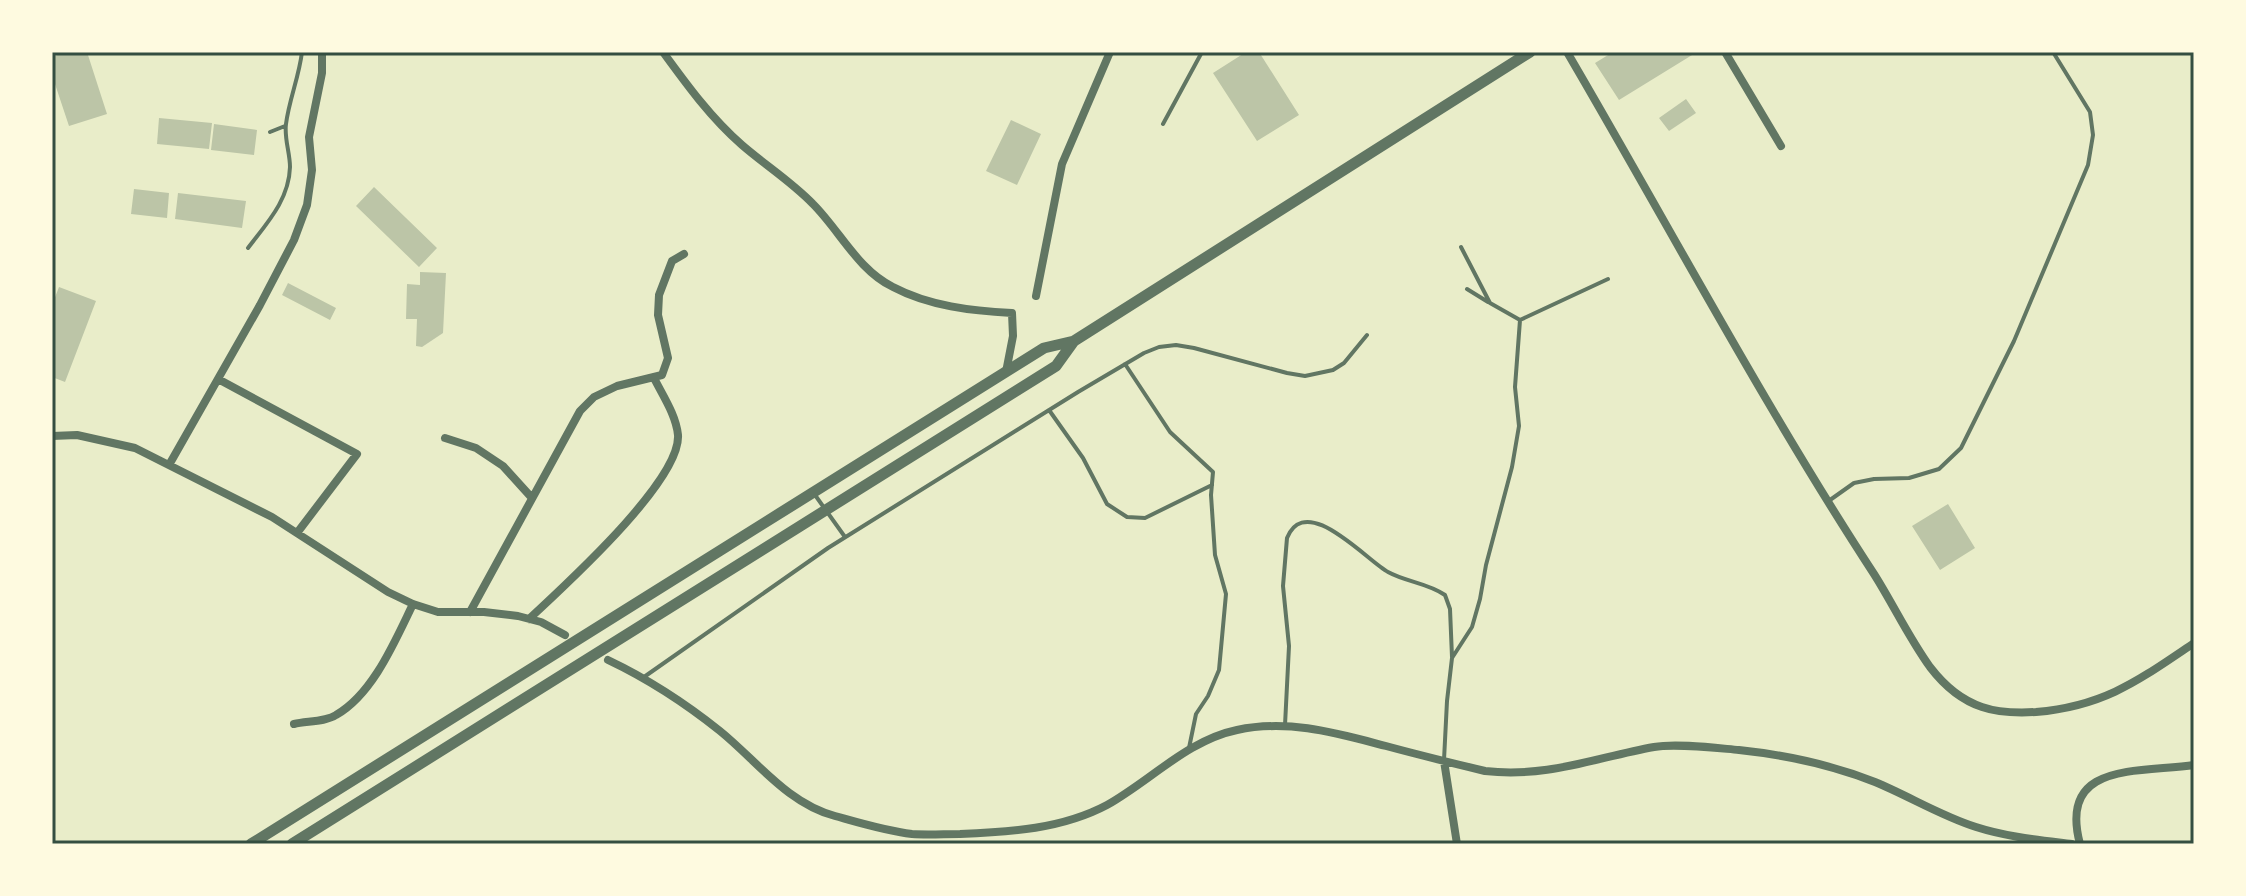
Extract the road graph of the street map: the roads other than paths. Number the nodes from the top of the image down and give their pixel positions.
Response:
1 (302, 52) edge
2 (322, 52) edge
3 (663, 52) edge
4 (1110, 52) edge
5 (1202, 52) edge
6 (1530, 52) edge
7 (1567, 52) edge
8 (1725, 52) edge
9 (2053, 52) edge
10 (1163, 124) dead end
11 (285, 126) junction
12 (270, 132) dead end
13 (1781, 146) dead end
14 (1461, 247) dead end
15 (248, 248) dead end
16 (684, 254) dead end
17 (1608, 279) dead end
18 (1467, 289) dead end
19 (1036, 296) dead end
20 (1490, 303) junction
21 (1520, 320) junction
22 (1367, 335) dead end
23 (1074, 341) junction
24 (1125, 364) junction
25 (1006, 372) junction
26 (654, 378) junction
27 (218, 379) junction
28 (1049, 410) junction
29 (52, 436) edge
30 (445, 438) dead end
31 (169, 465) junction
32 (1212, 485) junction
33 (813, 493) junction
34 (532, 498) junction
35 (1826, 502) junction
36 (826, 510) junction
37 (297, 533) junction
38 (845, 537) junction
39 (413, 604) junction
40 (470, 612) junction
41 (529, 619) junction
42 (565, 635) dead end
43 (2194, 643) edge
44 (1452, 658) junction
45 (608, 660) dead end
46 (644, 677) junction
47 (294, 724) dead end
48 (1285, 725) junction
49 (1188, 751) junction
50 (1444, 761) junction
51 (2194, 765) edge
52 (251, 844) edge
53 (292, 844) edge
54 (1457, 844) edge
55 (2072, 844) edge
56 (2080, 844) edge

1 - 11 lane
2 - 27 street
3 - 25 street
4 - 19 street
5 - 10 lane
6 - 23 street
7 - 35 street
8 - 13 street
9 - 35 lane
11 - 12 lane
11 - 15 lane
14 - 20 lane
16 - 26 street
17 - 21 lane
18 - 20 lane
20 - 21 lane
21 - 44 lane
22 - 24 lane
23 - 25 street
23 - 36 street
24 - 28 lane
24 - 32 lane
25 - 33 street
26 - 34 street
26 - 41 street
27 - 31 street
27 - 37 street
28 - 32 lane
28 - 38 lane
29 - 31 street
30 - 34 street
31 - 37 street
32 - 49 lane
33 - 36 lane
33 - 52 street
34 - 40 street
35 - 43 street
36 - 38 lane
36 - 53 street
37 - 39 street
38 - 46 lane
39 - 40 street
39 - 47 street
40 - 41 street
41 - 42 street
44 - 48 lane
44 - 50 lane
45 - 46 street
46 - 49 street
48 - 49 street
48 - 50 street
50 - 54 street
50 - 55 street
51 - 56 street

